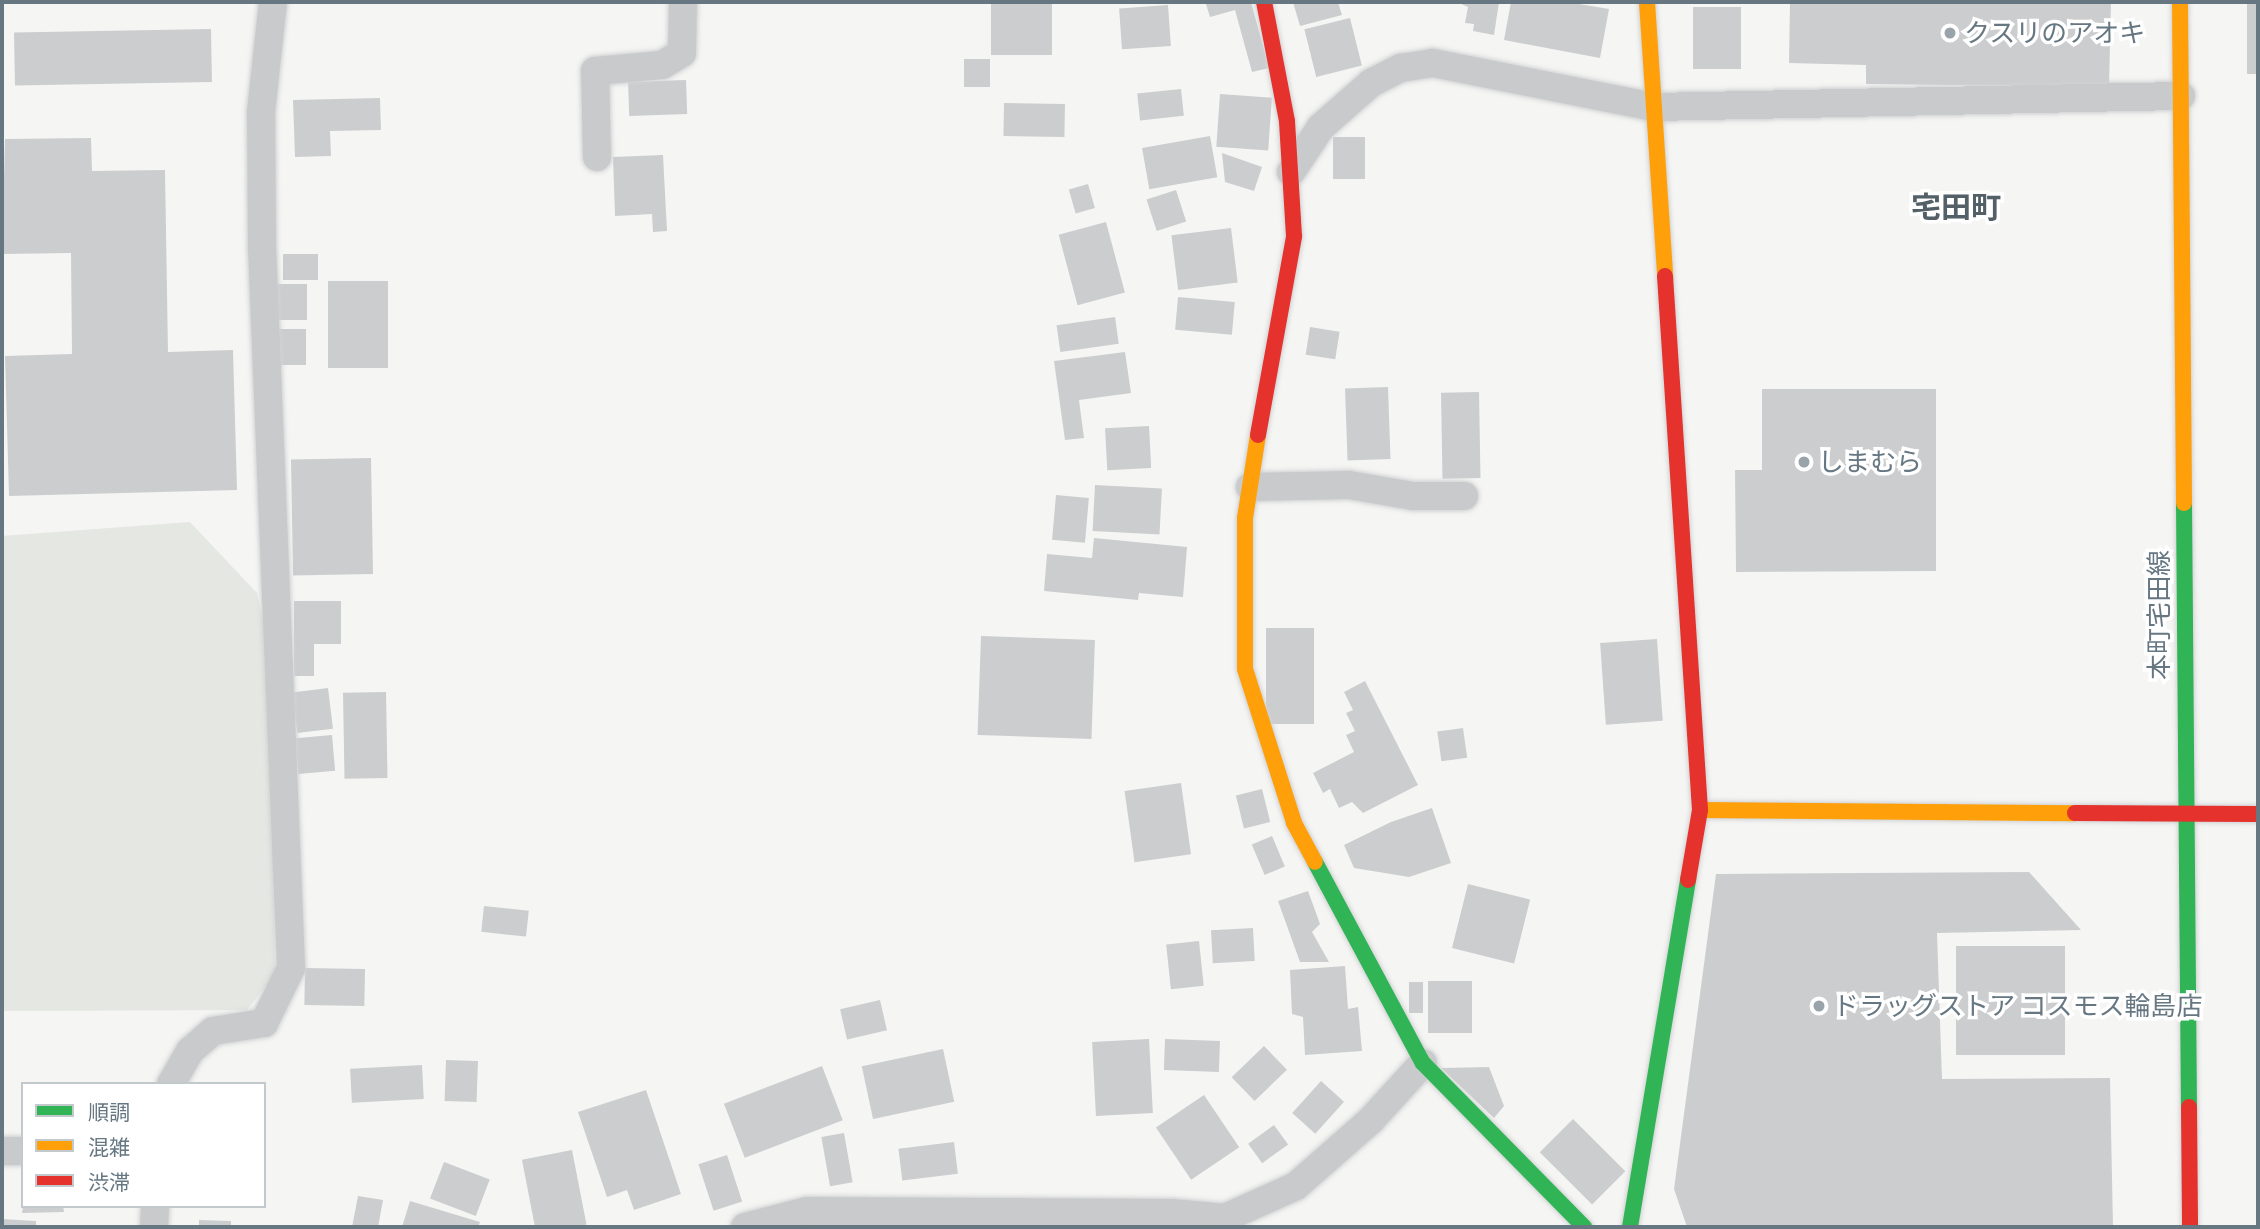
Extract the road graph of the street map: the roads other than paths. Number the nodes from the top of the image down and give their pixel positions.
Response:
1 (273, 2) edge
2 (683, 2) edge
3 (1264, 2) edge
4 (1647, 2) edge
5 (2180, 2) edge
6 (2181, 96) junction
7 (1654, 107) junction
8 (597, 157) dead end
9 (1291, 172) junction
10 (1250, 487) junction
11 (1464, 496) dead end
12 (1700, 810) junction
13 (2184, 813) junction
14 (2258, 814) edge
15 (1423, 1063) junction
16 (173, 1082) edge
17 (2, 1151) edge
18 (21, 1151) edge
19 (155, 1208) edge
20 (154, 1227) edge
21 (746, 1227) edge
22 (1584, 1227) edge
23 (1630, 1227) edge
24 (2190, 1227) edge

1 - 16 street
2 - 8 street
3 - 9 street
4 - 7 street
5 - 6 street, 本町宅田線
6 - 7 street
6 - 13 street, 本町宅田線
7 - 9 street
7 - 12 street
9 - 10 street
10 - 11 street
10 - 15 street
12 - 13 street
12 - 23 street
13 - 14 street
13 - 24 street, 本町宅田線
15 - 21 street
15 - 22 street
17 - 18 street
19 - 20 street

